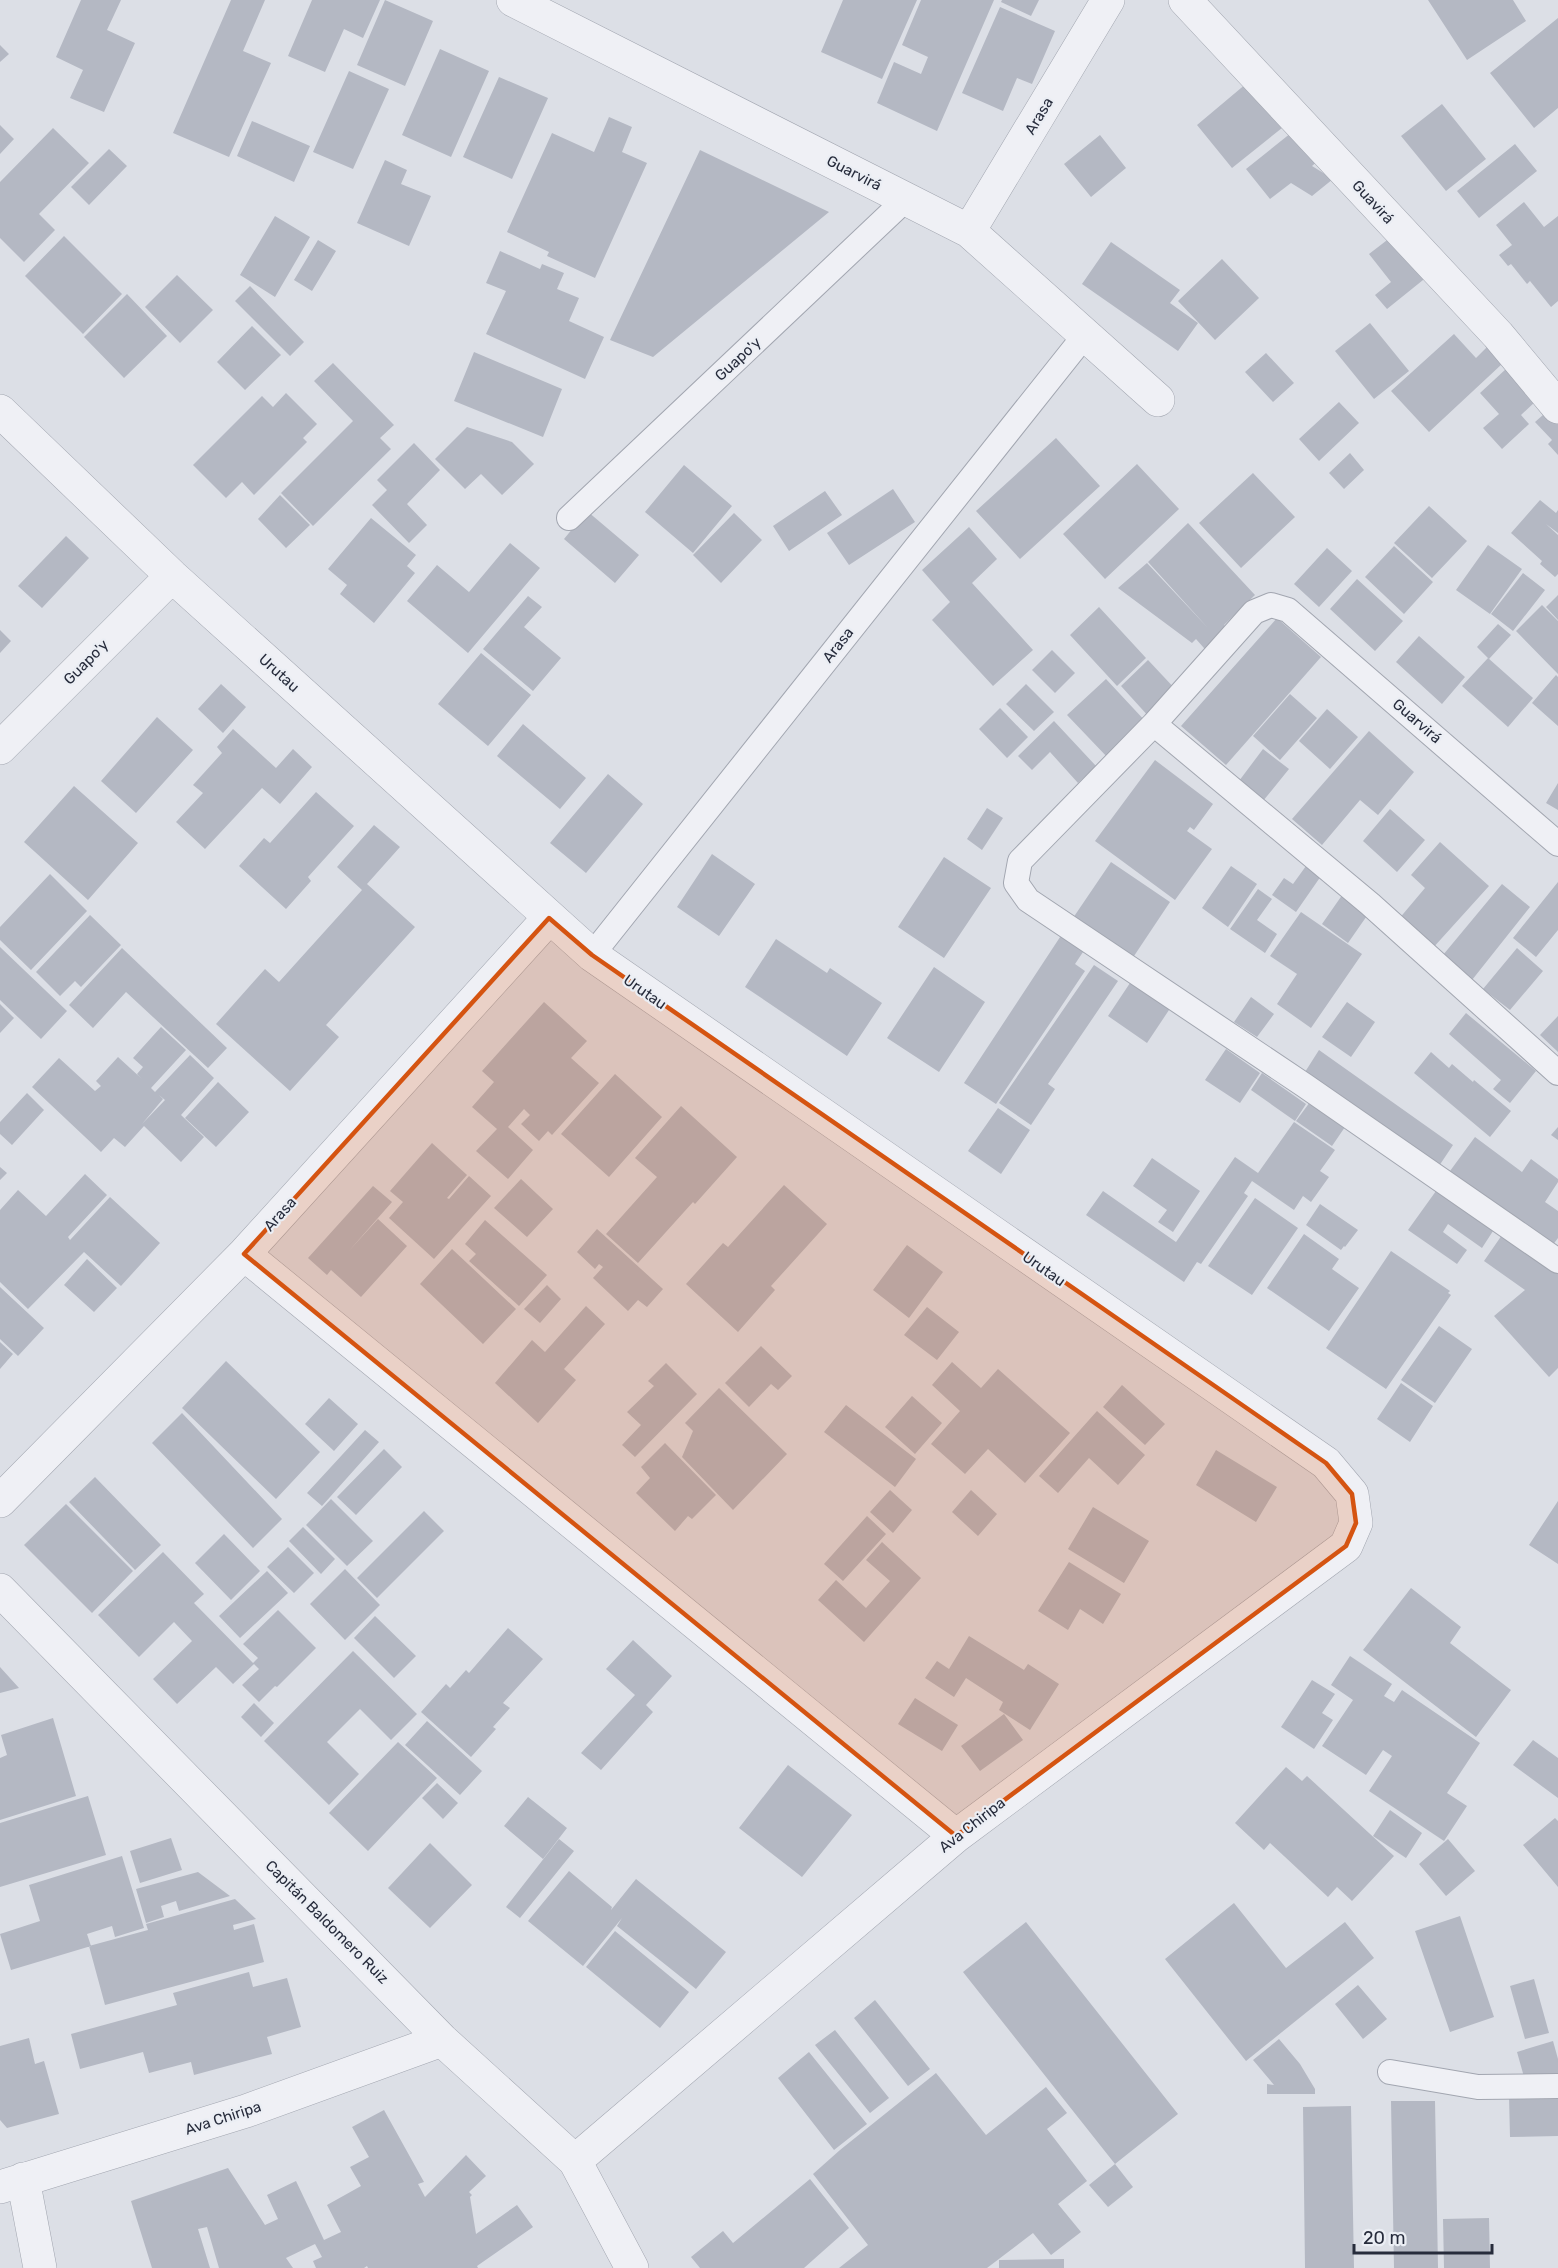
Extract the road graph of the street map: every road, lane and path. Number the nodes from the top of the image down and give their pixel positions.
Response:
1 (513, 0) edge
2 (1108, 0) edge
3 (1185, 0) edge
4 (906, 200) junction
5 (969, 231) junction
6 (1084, 335) junction
7 (1158, 400) dead end
8 (1558, 407) edge
9 (0, 411) edge
10 (569, 518) dead end
11 (172, 576) junction
12 (1154, 724) junction
13 (0, 748) edge
14 (1558, 844) edge
15 (549, 918) junction
16 (592, 955) junction
17 (1558, 1073) edge
18 (244, 1254) junction
19 (1558, 1261) edge
20 (1352, 1494) joint
21 (0, 1501) edge
22 (2, 1595) edge
23 (956, 1836) junction
24 (442, 2040) junction
25 (1390, 2072) dead end
26 (1558, 2086) edge
27 (575, 2161) junction
28 (11, 2183) edge
29 (40, 2268) edge
30 (633, 2268) edge

1 - 4 street, Guarvirá
2 - 5 street, Arasa
3 - 8 street, Guavirá
4 - 5 street, Guarvirá
4 - 10 lane, Guapo'y
5 - 6 street, Guarvirá
6 - 7 street, Guarvirá
6 - 16 lane, Arasa
9 - 11 street, Urutau
11 - 13 street, Guapo'y
11 - 15 street, Urutau
12 - 14 lane, Guarvirá
12 - 17 lane
12 - 19 lane
15 - 16 street, Urutau
15 - 18 street, Arasa
16 - 20 street, Urutau
18 - 21 street, Arasa
18 - 23 street
20 - 23 street, Ava Chiripa
22 - 24 street, Capitán Baldomero Ruiz
23 - 27 street, Ava Chiripa
24 - 27 street, Capitán Baldomero Ruiz
24 - 28 street, Ava Chiripa
25 - 26 lane
27 - 30 street, Capitán Baldomero Ruiz
28 - 29 street

